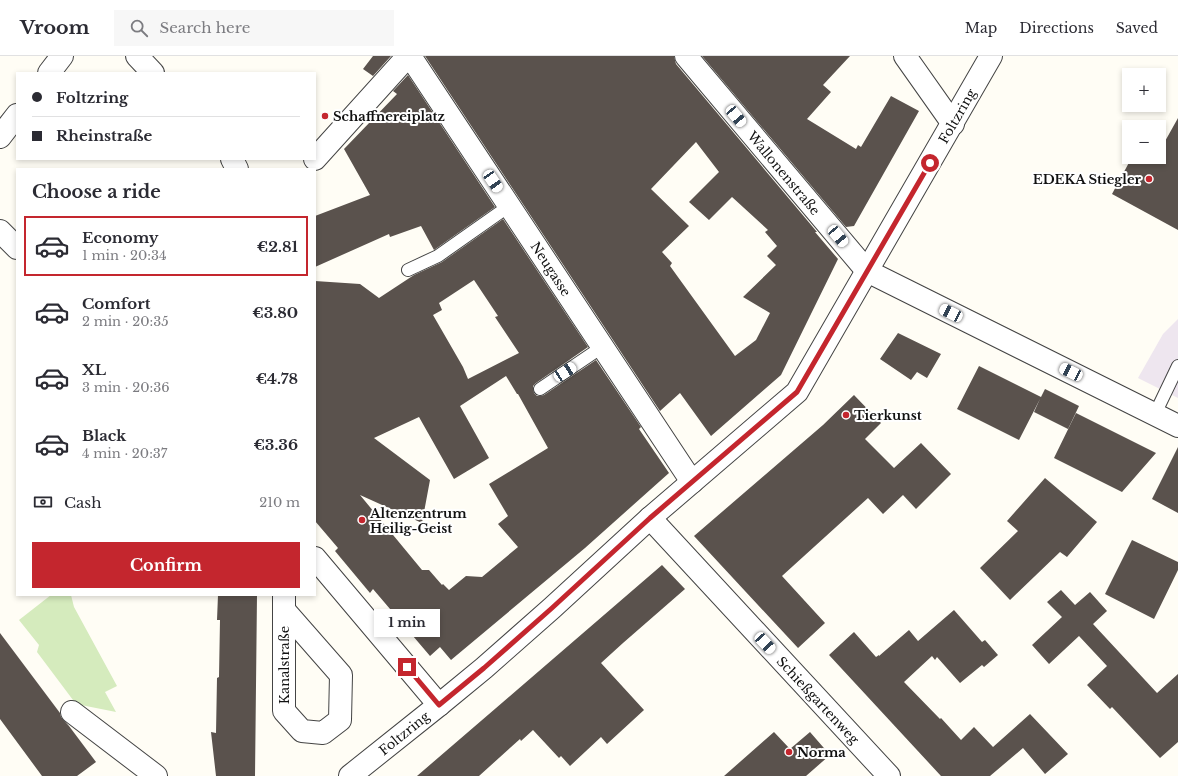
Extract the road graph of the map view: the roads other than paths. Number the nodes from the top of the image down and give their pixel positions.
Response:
1 (62, 56) edge
2 (137, 56) edge
3 (409, 56) edge
4 (686, 56) edge
5 (905, 56) edge
6 (991, 56) edge
7 (50, 72) edge
8 (152, 72) edge
9 (16, 116) edge
10 (953, 124) junction
11 (0, 137) edge
12 (316, 158) edge
13 (314, 160) edge
14 (307, 168) edge
15 (509, 206) junction
16 (0, 231) edge
17 (16, 247) edge
18 (408, 270) dead end
19 (867, 271) junction
20 (602, 347) junction
21 (1178, 366) edge
22 (540, 388) dead end
23 (1155, 414) junction
24 (1178, 426) edge
25 (692, 482) junction
26 (650, 518) junction
27 (316, 559) edge
28 (284, 603) edge
29 (439, 705) junction
30 (72, 712) dead end
31 (156, 776) edge
32 (350, 776) edge
33 (889, 776) edge

1 - 7 street
2 - 8 street
3 - 12 street
3 - 15 street, Neugasse
4 - 19 street, Wallonenstraße
5 - 10 street
6 - 10 street, Foltzring
9 - 11 street
10 - 19 street, Foltzring
13 - 14 street
15 - 18 lane
15 - 20 street, Neugasse
16 - 17 street
19 - 23 street
19 - 25 street, Foltzring
20 - 22 lane
20 - 25 street, Neugasse
21 - 23 lane
23 - 24 street
25 - 26 street, Foltzring
26 - 29 street, Foltzring
26 - 33 street, Schießgartenweg
27 - 29 street
28 - 28 street, Kanalstraße
29 - 32 street, Foltzring
30 - 31 street

